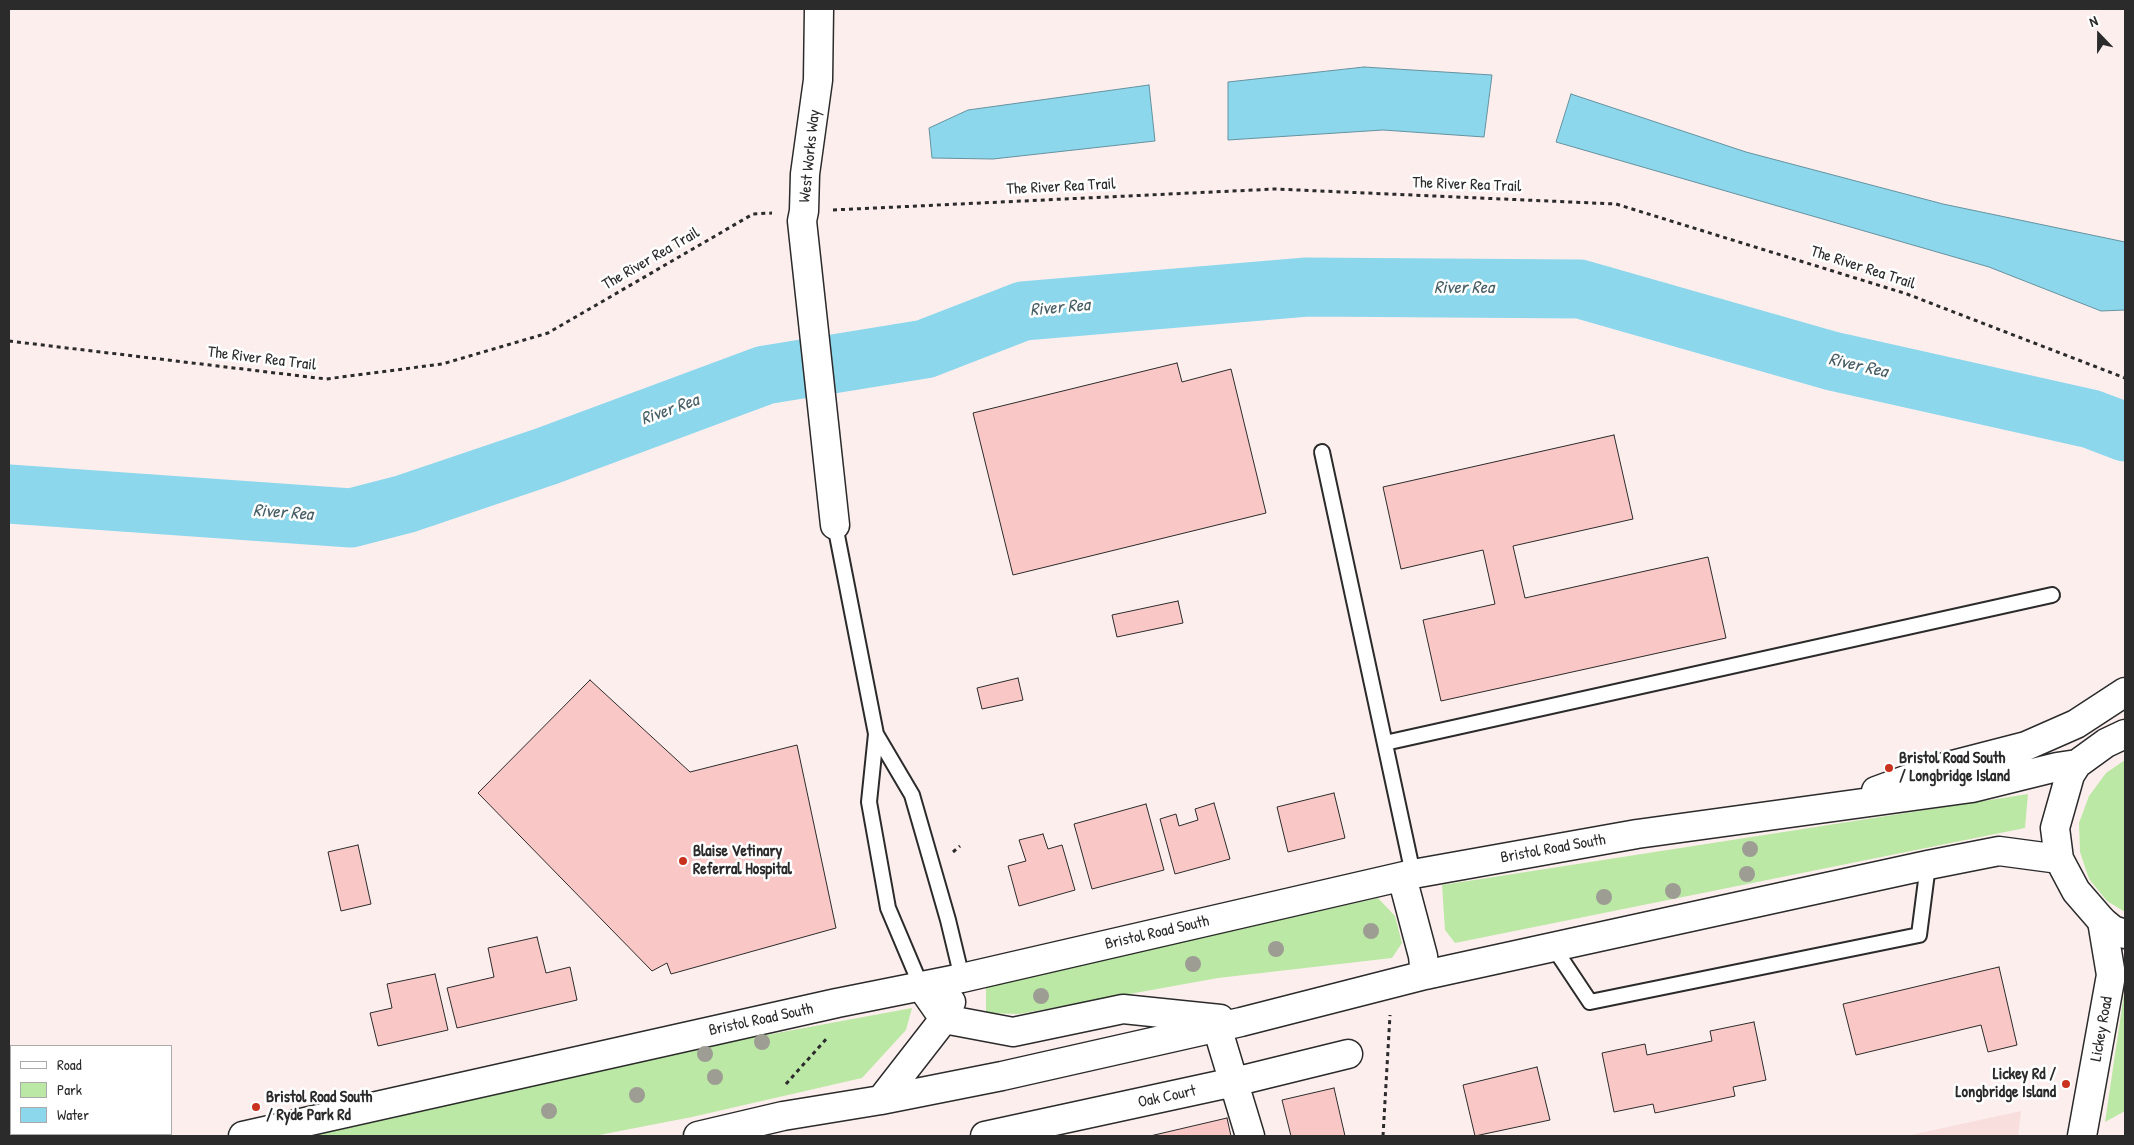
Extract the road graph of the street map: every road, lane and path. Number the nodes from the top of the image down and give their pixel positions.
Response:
1 (819, 9) edge
2 (804, 211) junction
3 (9, 341) edge
4 (2125, 378) edge
5 (1322, 452) dead end
6 (835, 525) joint
7 (2052, 595) dead end
8 (2125, 692) edge
9 (876, 734) junction
10 (2125, 734) edge
11 (1385, 742) junction
12 (2077, 764) junction
13 (1832, 807) junction
14 (2059, 859) junction
15 (1928, 865) junction
16 (1408, 876) junction
17 (2114, 927) edge
18 (1554, 948) junction
19 (1425, 975) junction
20 (962, 978) junction
21 (1391, 983) junction
22 (921, 986) junction
23 (838, 1003) junction
24 (944, 1019) junction
25 (1229, 1024) junction
26 (1348, 1054) dead end
27 (1234, 1082) junction
28 (881, 1100) junction
29 (784, 1116) junction
30 (243, 1136) edge
31 (698, 1136) edge
32 (985, 1136) edge
33 (1250, 1136) edge
34 (1383, 1136) edge
35 (2082, 1136) edge

1 - 2 main road, West Works Way
2 - 3 path, The River Rea Trail
2 - 4 path, The River Rea Trail
2 - 6 main road, West Works Way
5 - 11 lane
6 - 9 lane
7 - 11 lane
8 - 13 main road
9 - 20 lane
9 - 22 lane
10 - 12 main road
11 - 16 lane
12 - 13 main road, Bristol Road South
12 - 14 main road
13 - 16 main road, Bristol Road South
14 - 15 main road
14 - 17 main road
15 - 18 main road
15 - 18 lane
16 - 19 main road
16 - 20 main road, Bristol Road South
17 - 35 main road, Lickey Road
18 - 19 main road
19 - 21 main road
20 - 22 main road, Bristol Road South
20 - 24 main road
21 - 25 main road
21 - 34 path
22 - 23 main road, Bristol Road South
22 - 24 main road
23 - 29 path
23 - 30 main road, Bristol Road South
24 - 25 main road
24 - 28 main road
25 - 27 main road
25 - 28 main road
26 - 27 main road, Oak Court
27 - 32 main road, Oak Court
27 - 33 main road
28 - 29 main road
29 - 31 main road

